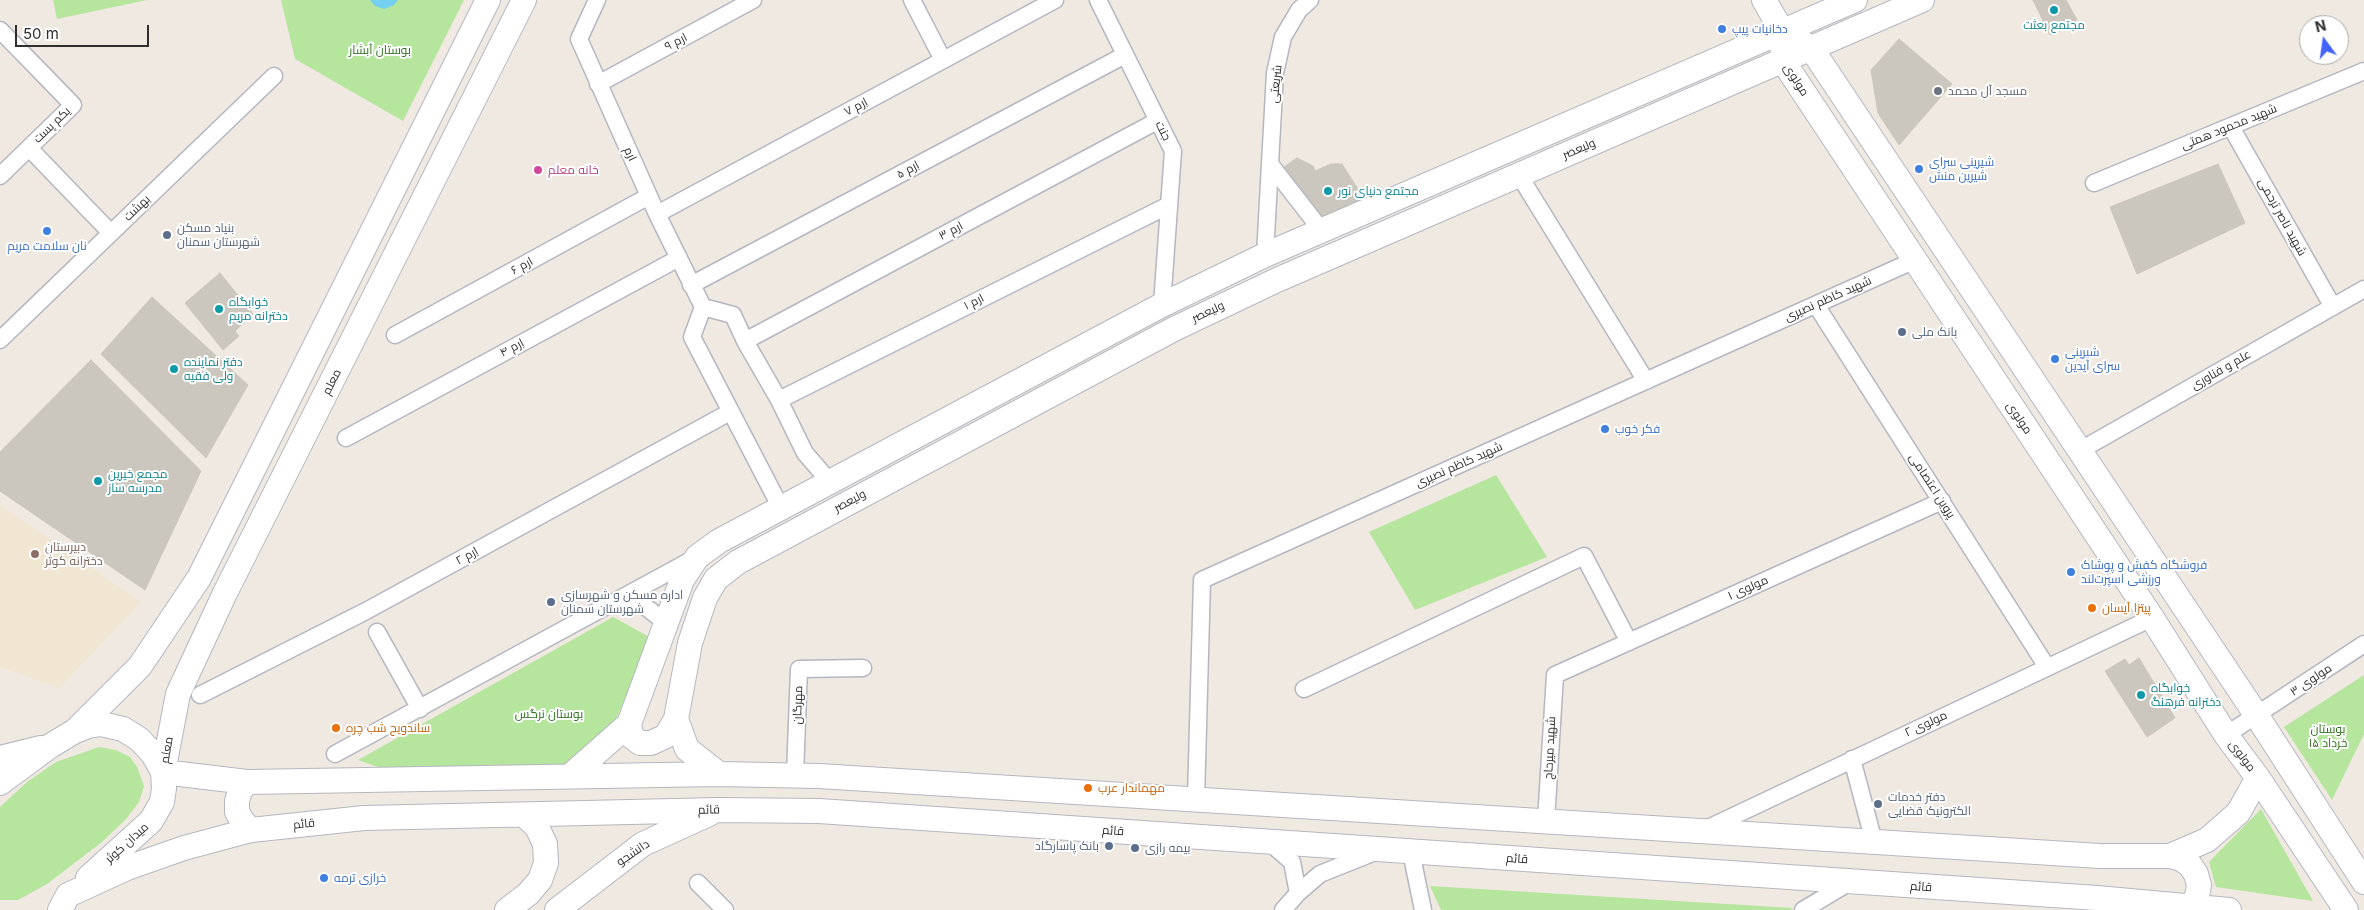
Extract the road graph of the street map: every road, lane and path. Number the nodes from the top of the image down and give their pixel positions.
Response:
1 (488, 0) edge
2 (524, 0) edge
3 (597, 0) edge
4 (753, 0) edge
5 (912, 0) edge
6 (1054, 0) edge
7 (1098, 0) edge
8 (1764, 0) edge
9 (1855, 0) edge
10 (1922, 0) edge
11 (1300, 3) edge
12 (0, 30) edge
13 (1782, 32) junction
14 (1811, 48) junction
15 (1125, 55) junction
16 (944, 60) junction
17 (1782, 61) junction
18 (2364, 71) edge
19 (274, 76) dead end
20 (598, 84) junction
21 (1158, 121) junction
22 (2231, 127) junction
23 (28, 148) junction
24 (1270, 164) junction
25 (1519, 175) junction
26 (0, 176) edge
27 (2094, 183) dead end
28 (649, 196) junction
29 (1169, 205) junction
30 (657, 214) junction
31 (1322, 231) junction
32 (111, 233) junction
33 (1266, 255) junction
34 (1334, 255) junction
35 (679, 258) junction
36 (1915, 260) junction
37 (1276, 280) junction
38 (691, 284) junction
39 (2364, 289) edge
40 (1162, 304) junction
41 (1816, 305) junction
42 (703, 307) junction
43 (2333, 307) junction
44 (395, 335) dead end
45 (0, 340) edge
46 (745, 341) junction
47 (1646, 381) junction
48 (779, 400) junction
49 (730, 412) junction
50 (346, 438) dead end
51 (2079, 451) junction
52 (2053, 468) junction
53 (830, 482) junction
54 (1942, 501) junction
55 (781, 508) junction
56 (697, 557) junction
57 (623, 597) junction
58 (2152, 618) junction
59 (666, 623) junction
60 (377, 632) dead end
61 (1629, 642) junction
62 (2364, 644) edge
63 (2048, 667) junction
64 (863, 668) dead end
65 (1555, 675) joint
66 (1304, 689) dead end
67 (200, 695) dead end
68 (420, 709) junction
69 (2257, 716) junction
70 (676, 719) junction
71 (629, 724) junction
72 (75, 731) junction
73 (2226, 735) junction
74 (50, 746) junction
75 (335, 754) dead end
76 (0, 758) edge
77 (1852, 759) junction
78 (163, 772) junction
79 (719, 774) junction
80 (795, 775) junction
81 (570, 776) junction
82 (2258, 778) junction
83 (248, 782) junction
84 (0, 783) edge
85 (1196, 799) junction
86 (718, 810) junction
87 (524, 814) junction
88 (1546, 821) junction
89 (251, 830) junction
90 (1701, 831) junction
91 (1269, 842) junction
92 (1874, 842) junction
93 (1380, 849) junction
94 (1411, 852) junction
95 (2170, 856) junction
96 (1850, 882) junction
97 (2364, 882) edge
98 (698, 883) dead end
99 (1298, 893) junction
100 (64, 902) edge
101 (2105, 904) edge
102 (2191, 908) edge
103 (44, 910) edge
104 (507, 910) edge
105 (557, 910) edge
106 (724, 910) edge
107 (1283, 910) edge
108 (1423, 910) edge
109 (1803, 910) edge
110 (2229, 910) edge
111 (2346, 910) edge

1 - 72 main road
2 - 78 main road, معلم
3 - 20 street, ارم
4 - 20 street, ارم ۹
5 - 16 street
6 - 16 street, اِرم ۷
7 - 15 street, جنت
8 - 13 main road
9 - 13 main road
10 - 14 main road, ولیعصر
11 - 24 street, شریعتی
12 - 23 street, یکم پست
13 - 14 main road
13 - 17 main road, مولوی
13 - 31 main road
14 - 17 main road, ولیعصر
14 - 51 main road
15 - 21 street, جنت
15 - 38 street, اِرم ۵
16 - 30 street, اِرم ۷
17 - 25 main road, ولیعصر
17 - 36 main road, مولوی
18 - 22 street, شهید محمود همتی
19 - 32 street, بهشت
20 - 28 street, ارم
21 - 29 street, جنت
21 - 46 street, ارم ۳
22 - 27 street, شهید محمود همتی
22 - 43 street, شهید ناصر ترحمی
23 - 26 street, یکم پست
23 - 32 street
24 - 31 street
24 - 33 street, شریعتی
25 - 34 main road, ولیعصر
25 - 47 street
28 - 30 street, ارم
28 - 44 street, ارم ۶
29 - 40 street, جنت
29 - 48 street, ارم ۱
30 - 35 street, ارم
31 - 33 main road
31 - 34 main road
32 - 45 street, بهشت
33 - 37 main road
33 - 40 main road
34 - 37 main road, ولیعصر
35 - 38 street, ارم
35 - 50 street, اِرم ۴
36 - 41 street, شهید کاظم نصیری
36 - 52 main road, مولوی
37 - 70 main road, ولیعصر
38 - 42 street, ارم
39 - 43 street, علم و فناوری
40 - 53 main road
41 - 47 street, شهید کاظم نصیری
41 - 54 street, پروین اعتصامی
42 - 46 street
42 - 49 street
43 - 51 street, علم و فناوری
46 - 48 street
47 - 85 street, شهید کاظم نصیری
48 - 53 street
49 - 55 street
49 - 67 street, اِرم ۲
51 - 52 main road
51 - 69 main road
52 - 58 main road, مولوی
53 - 55 main road
54 - 61 street, مولوی ۱
54 - 63 street, پروین اعتصامی
55 - 56 main road
56 - 57 street
56 - 59 main road
57 - 59 street
57 - 68 street
58 - 63 street, مولوی ۲
58 - 73 main road, مولوی
59 - 71 main road
60 - 68 street
61 - 65 street, مولوی ۱
61 - 66 street
62 - 69 street, مولوی ۳
63 - 77 street, مولوی ۲
64 - 80 street, مهرگان
65 - 88 street, شهید میرحاج
68 - 75 street
69 - 73 street, مولوی ۳
69 - 97 main road
70 - 71 main road
70 - 79 main road
71 - 81 main road
72 - 74 main road
72 - 78 main road
73 - 82 main road, مولوی
74 - 76 main road
74 - 84 main road
77 - 90 street, مولوی ۲
77 - 92 street
78 - 83 main road
78 - 100 main road, میدان کوثر
79 - 80 main road
79 - 81 main road
80 - 85 main road
81 - 83 main road
82 - 95 main road
82 - 111 main road, مولوی
83 - 89 main road
85 - 88 main road
86 - 87 main road, قائم
86 - 91 main road, قائم
86 - 105 main road, دانشجو
87 - 89 main road, قائم
87 - 104 main road
88 - 90 main road
89 - 100 main road, قائم
90 - 92 main road
91 - 93 main road, قائم
91 - 99 street
92 - 95 main road
93 - 94 main road, قائم
93 - 99 street
94 - 96 main road, قائم
94 - 108 street
95 - 102 main road
96 - 101 main road, قائم
96 - 109 street
98 - 106 street
99 - 107 street
100 - 103 main road, میدان کوثر
101 - 102 main road, قائم
102 - 110 main road, قائم

